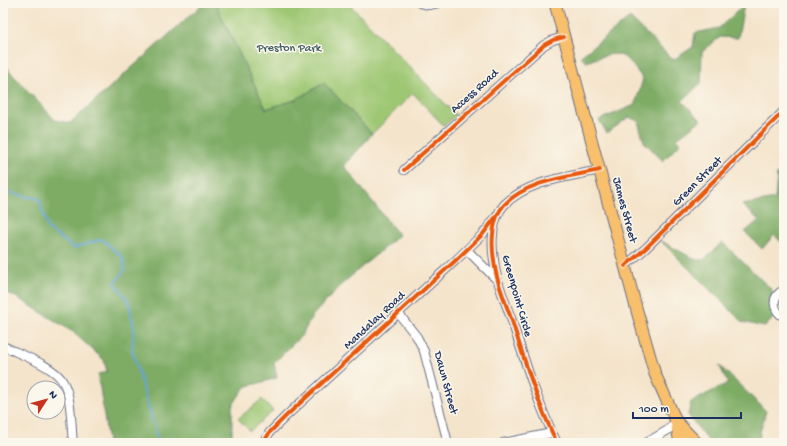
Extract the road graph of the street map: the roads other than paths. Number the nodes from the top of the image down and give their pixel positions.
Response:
1 (420, 3) edge
2 (438, 3) edge
3 (555, 3) edge
4 (564, 37) junction
5 (784, 112) edge
6 (404, 170) dead end
7 (600, 170) junction
8 (499, 212) junction
9 (467, 250) junction
10 (625, 266) junction
11 (499, 283) junction
12 (784, 290) edge
13 (398, 313) junction
14 (784, 317) edge
15 (3, 346) edge
16 (676, 421) junction
17 (552, 433) junction
18 (73, 443) edge
19 (263, 443) edge
20 (448, 443) edge
21 (503, 443) edge
22 (557, 443) edge
23 (646, 443) edge
24 (682, 443) edge
25 (697, 443) edge

1 - 2 street
3 - 4 main road, James Street
4 - 6 street, Access Road
4 - 7 main road, James Street
5 - 10 street, Green Street
7 - 8 street
7 - 10 main road, James Street
8 - 9 street, Mandalay Road
8 - 11 street, Greenpoint Circle
9 - 11 street, Greenpoint Circle
9 - 13 street, Mandalay Road
10 - 16 main road, James Street
11 - 17 street, Greenpoint Circle
12 - 14 street
13 - 19 street, Mandalay Road
13 - 20 street, Dawn Street
15 - 18 street
16 - 23 street
16 - 24 main road, James Street
16 - 25 main road, James Street
17 - 21 street
17 - 22 street, Greenpoint Circle

